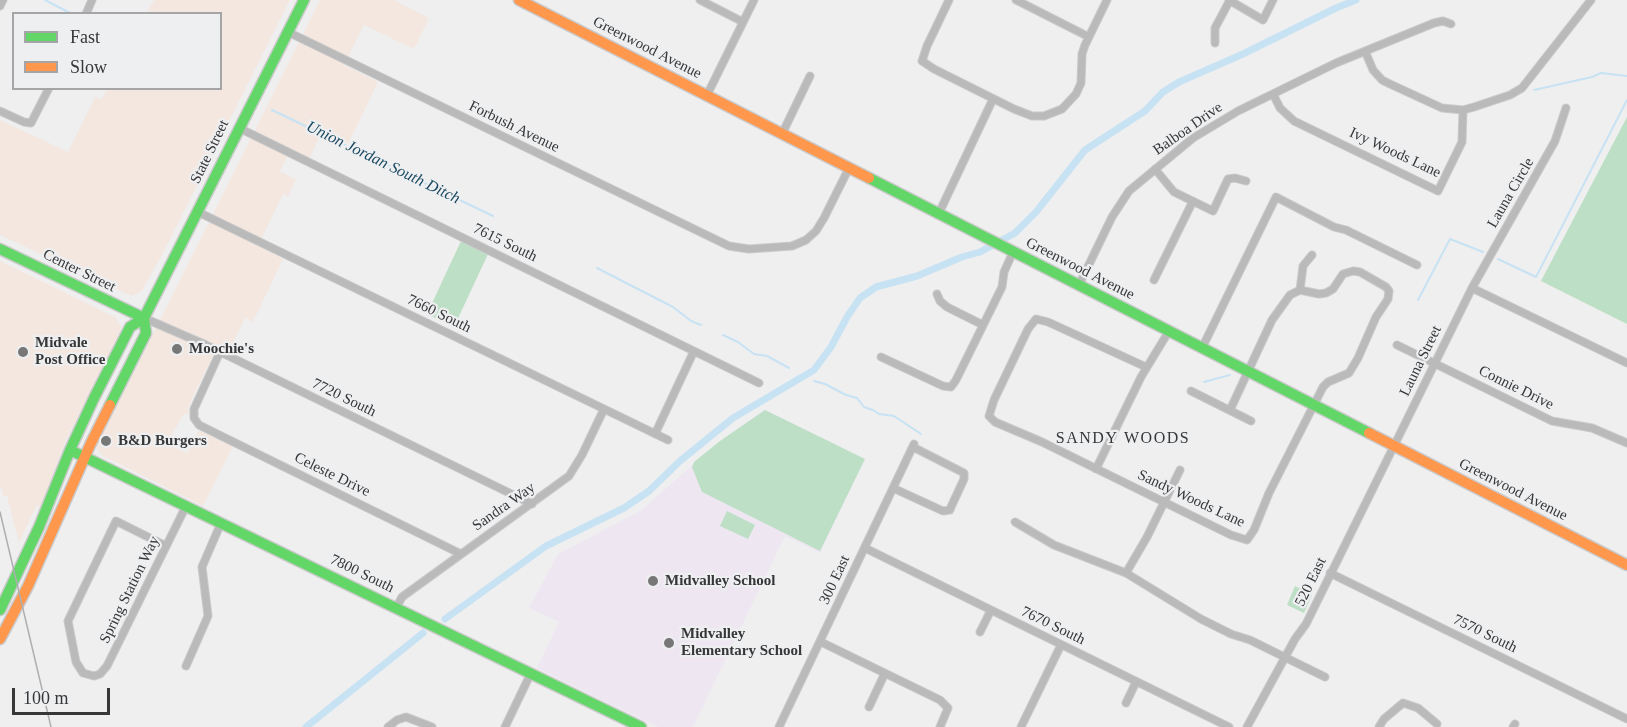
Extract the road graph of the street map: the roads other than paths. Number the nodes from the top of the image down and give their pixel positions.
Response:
1 (3, 0) edge
2 (304, 0) edge
3 (520, 0) edge
4 (700, 0) edge
5 (754, 0) edge
6 (949, 0) edge
7 (1016, 0) edge
8 (1107, 0) edge
9 (1229, 0) edge
10 (1273, 0) edge
11 (1591, 0) edge
12 (0, 6) edge
13 (743, 22) junction
14 (1450, 24) dead end
15 (288, 32) junction
16 (1089, 37) junction
17 (1215, 43) dead end
18 (1365, 51) junction
19 (810, 76) dead end
20 (48, 90) edge
21 (1273, 94) junction
22 (707, 95) junction
23 (993, 99) junction
24 (1566, 108) dead end
25 (1463, 110) junction
26 (0, 111) edge
27 (239, 128) junction
28 (782, 134) junction
29 (849, 168) junction
30 (1155, 169) junction
31 (1246, 181) dead end
32 (1193, 201) junction
33 (198, 212) junction
34 (939, 213) junction
35 (0, 249) edge
36 (1010, 250) junction
37 (1312, 255) dead end
38 (1417, 265) dead end
39 (1154, 280) dead end
40 (1079, 285) junction
41 (1472, 288) junction
42 (1300, 290) junction
43 (937, 294) dead end
44 (144, 318) junction
45 (983, 325) junction
46 (1169, 332) junction
47 (1397, 345) dead end
48 (1202, 348) junction
49 (694, 351) junction
50 (220, 352) junction
51 (881, 357) dead end
52 (1627, 363) edge
53 (1435, 364) junction
54 (1146, 367) junction
55 (1247, 371) junction
56 (759, 383) dead end
57 (1191, 391) dead end
58 (1314, 405) junction
59 (604, 409) junction
60 (1230, 410) junction
61 (1251, 421) dead end
62 (655, 434) junction
63 (668, 440) dead end
64 (1627, 443) edge
65 (1395, 446) junction
66 (70, 450) junction
67 (85, 457) junction
68 (1096, 469) junction
69 (1180, 470) dead end
70 (893, 488) junction
71 (1164, 503) junction
72 (532, 504) junction
73 (186, 506) junction
74 (1015, 522) dead end
75 (221, 523) junction
76 (166, 546) junction
77 (865, 548) junction
78 (461, 554) junction
79 (1627, 565) edge
80 (1126, 573) junction
81 (1330, 573) junction
82 (396, 608) junction
83 (0, 610) edge
84 (991, 610) junction
85 (981, 632) dead end
86 (0, 639) edge
87 (821, 642) junction
88 (1061, 645) junction
89 (1285, 657) junction
90 (186, 666) dead end
91 (531, 673) junction
92 (885, 673) junction
93 (1325, 677) dead end
94 (1136, 681) junction
95 (1126, 703) dead end
96 (869, 707) dead end
97 (1627, 719) edge
98 (1437, 724) dead end
99 (388, 727) edge
100 (432, 727) edge
101 (505, 727) edge
102 (641, 727) edge
103 (779, 727) edge
104 (940, 727) edge
105 (1021, 727) edge
106 (1229, 727) edge
107 (1247, 727) edge
108 (1379, 727) edge

1 - 12 street
2 - 15 main road, State Street
3 - 22 main road, Greenwood Avenue
4 - 13 street
5 - 13 street
6 - 23 street
7 - 16 street
8 - 16 street
9 - 10 street
9 - 17 street
11 - 25 street
13 - 22 street
14 - 18 street, Balboa Drive
15 - 27 main road, State Street
15 - 29 street, Forbush Avenue
16 - 23 street
18 - 21 street, Balboa Drive
18 - 25 street
19 - 28 street
20 - 26 street
21 - 25 street, Ivy Woods Lane
21 - 30 street, Balboa Drive
22 - 28 main road, Greenwood Avenue
23 - 34 street
24 - 41 street, Launa Circle
27 - 33 main road, State Street
27 - 49 street, 7615 South
28 - 29 main road, Greenwood Avenue
29 - 34 main road, Greenwood Avenue
30 - 32 street
30 - 40 street, Balboa Drive
31 - 32 street
32 - 39 street
33 - 44 main road, State Street
33 - 59 street, 7660 South
34 - 36 main road, Greenwood Avenue
35 - 44 main road, Center Street
36 - 40 main road, Greenwood Avenue
36 - 45 street
37 - 42 street
38 - 48 street
40 - 46 main road, Greenwood Avenue
41 - 52 street
41 - 53 street, Launa Street
42 - 55 street
42 - 58 street
43 - 45 street
44 - 50 street, 7720 South
44 - 66 main road, State Street
44 - 67 main road, State Street
45 - 51 street
46 - 48 main road, Greenwood Avenue
46 - 54 street
47 - 53 street, Connie Drive
48 - 55 main road, Greenwood Avenue
49 - 56 street, 7615 South
49 - 62 street
50 - 72 street, 7720 South
50 - 78 street, Celeste Drive
53 - 64 street, Connie Drive
53 - 65 street, Launa Street
54 - 68 street
54 - 68 street, Sandy Woods Lane
55 - 58 main road, Greenwood Avenue
55 - 60 street
57 - 60 street
58 - 65 main road, Greenwood Avenue
58 - 71 street, Sandy Woods Lane
59 - 62 street, 7660 South
59 - 72 street, Sandra Way
60 - 61 street
62 - 63 street, 7660 South
65 - 79 main road, Greenwood Avenue
65 - 81 street, 520 East
66 - 67 main road, 7800 South
66 - 83 main road, State Street
67 - 73 main road, 7800 South
67 - 86 main road, State Street
68 - 71 street, Sandy Woods Lane
69 - 71 street
70 - 70 street, 300 East
70 - 77 street, 300 East
71 - 80 street
72 - 78 street, Sandra Way
73 - 75 main road, 7800 South
73 - 76 street, Spring Station Way
74 - 80 street
75 - 82 main road, 7800 South
75 - 90 street
76 - 76 street, Spring Station Way
77 - 84 street, 7670 South
77 - 87 street, 300 East
78 - 82 street, Sandra Way
80 - 89 street
81 - 89 street, 520 East
81 - 97 street, 7570 South
82 - 91 main road, 7800 South
84 - 85 street
84 - 88 street, 7670 South
87 - 92 street
87 - 103 street, 300 East
88 - 94 street, 7670 South
88 - 105 street
89 - 93 street
89 - 107 street, 520 East
91 - 101 street
91 - 102 main road, 7800 South
92 - 96 street
92 - 104 street
94 - 95 street
94 - 106 street, 7670 South
98 - 108 street
99 - 100 street

